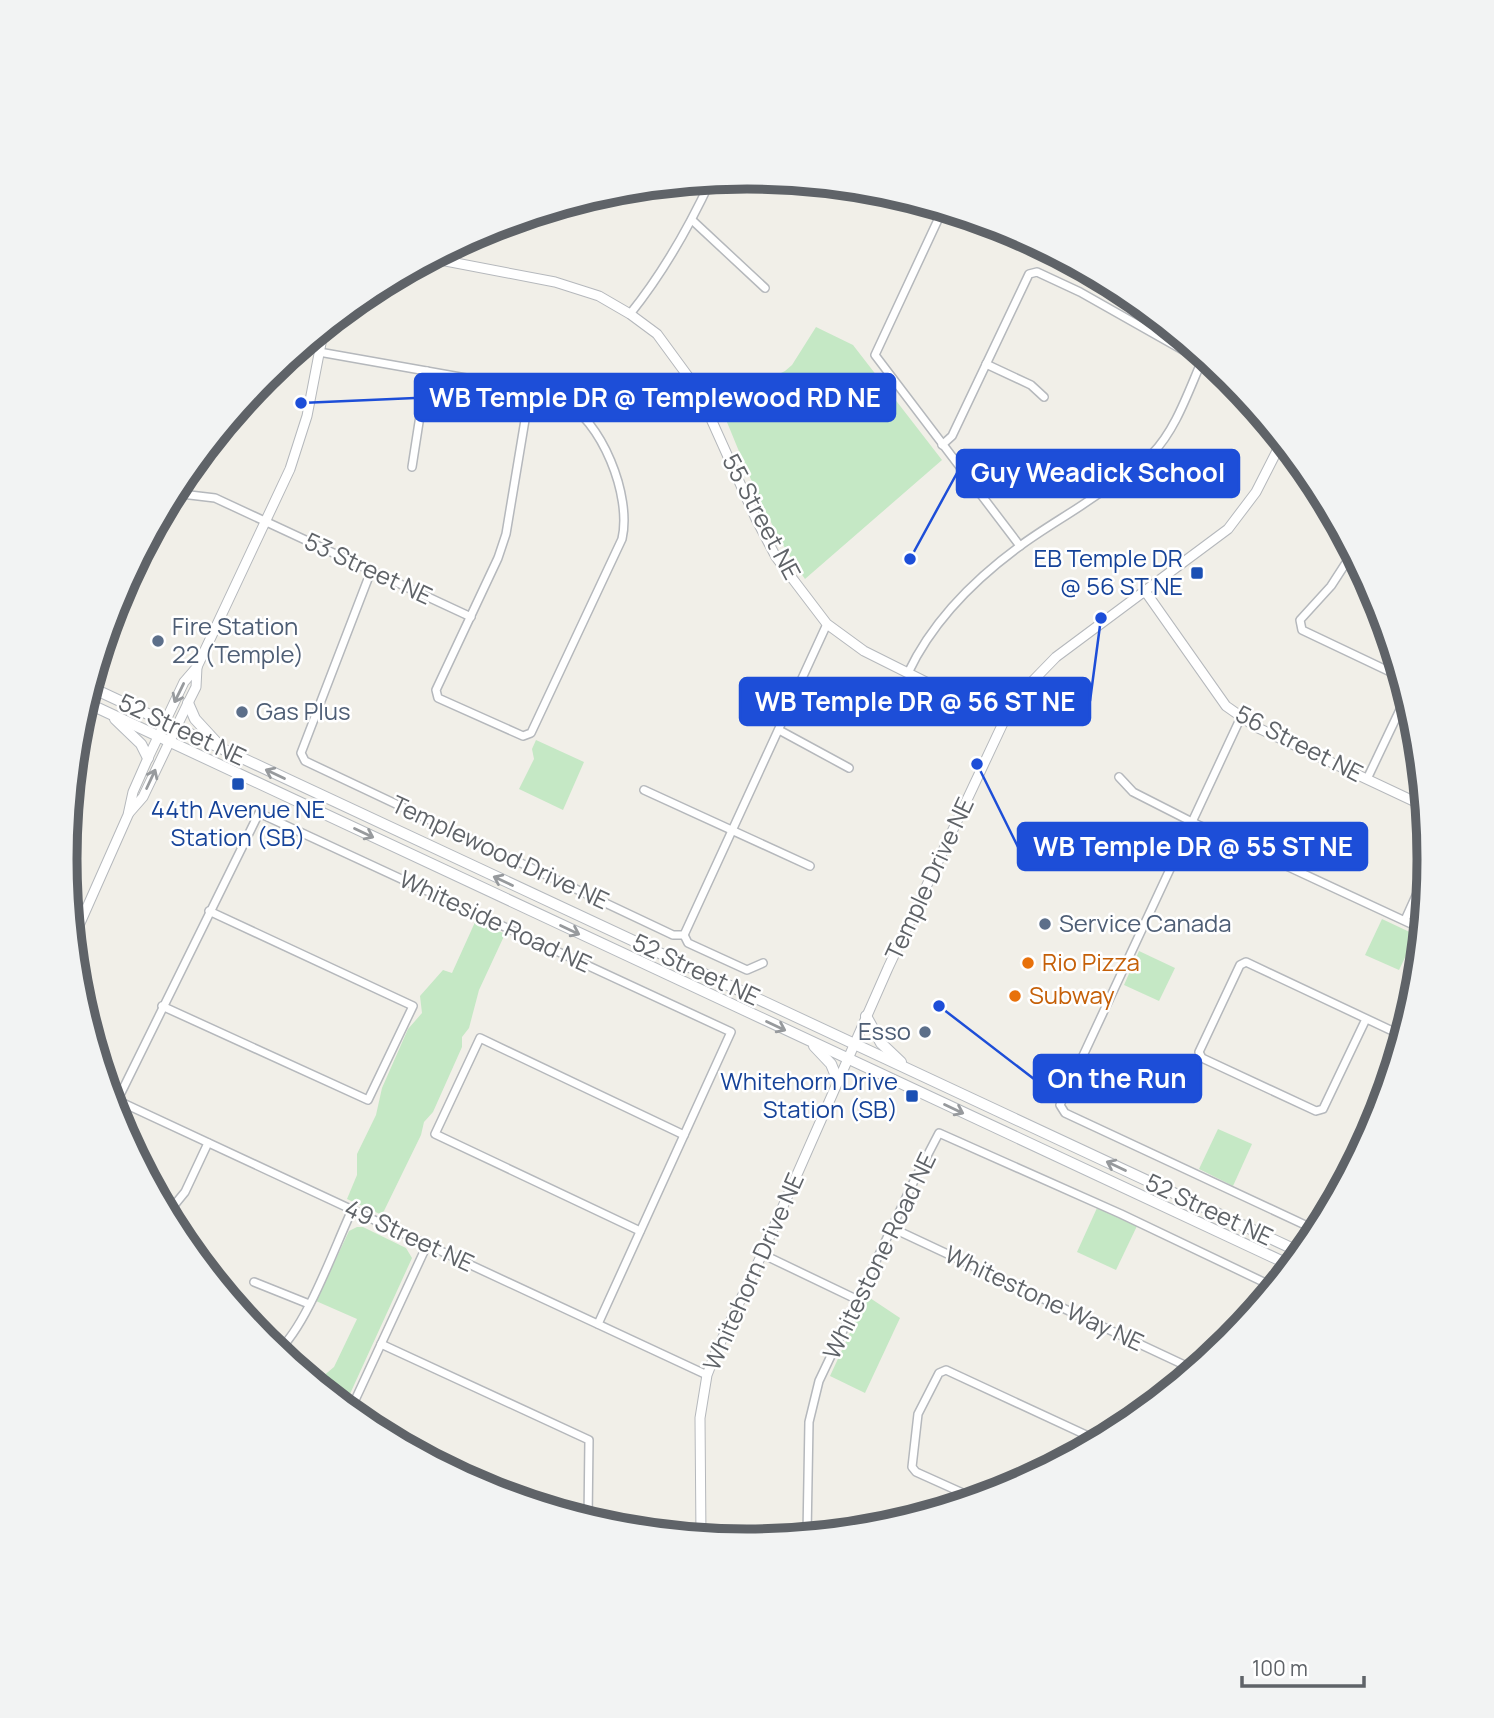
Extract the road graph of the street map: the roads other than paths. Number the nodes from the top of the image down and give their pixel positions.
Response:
1 (706, 190) edge
2 (939, 218) edge
3 (692, 220) junction
4 (445, 261) edge
5 (765, 288) dead end
6 (630, 314) junction
7 (321, 342) edge
8 (1176, 344) edge
9 (319, 352) junction
10 (986, 364) junction
11 (1200, 365) edge
12 (427, 371) junction
13 (530, 390) junction
14 (1044, 397) dead end
15 (942, 444) junction
16 (1278, 449) edge
17 (412, 467) dead end
18 (185, 494) edge
19 (266, 521) junction
20 (1020, 546) junction
21 (1347, 561) edge
22 (371, 571) junction
23 (1145, 591) junction
24 (471, 617) junction
25 (828, 624) junction
26 (197, 667) junction
27 (1390, 672) edge
28 (908, 673) junction
29 (99, 691) edge
30 (188, 703) junction
31 (95, 707) edge
32 (1400, 710) edge
33 (110, 714) junction
34 (1241, 717) junction
35 (1004, 721) junction
36 (165, 722) junction
37 (176, 728) junction
38 (779, 730) junction
39 (158, 736) junction
40 (169, 741) junction
41 (224, 750) junction
42 (148, 758) junction
43 (849, 768) dead end
44 (1119, 777) dead end
45 (1367, 779) junction
46 (645, 790) dead end
47 (1414, 801) edge
48 (128, 815) junction
49 (1192, 822) junction
50 (732, 830) junction
51 (810, 866) dead end
52 (1416, 895) edge
53 (209, 911) junction
54 (79, 912) edge
55 (1405, 920) junction
56 (1414, 924) edge
57 (684, 935) junction
58 (763, 964) dead end
59 (162, 1006) junction
60 (866, 1016) junction
61 (1366, 1019) junction
62 (1394, 1032) edge
63 (808, 1041) junction
64 (854, 1044) junction
65 (848, 1059) junction
66 (909, 1070) junction
67 (838, 1081) junction
68 (118, 1089) edge
69 (124, 1104) edge
70 (684, 1135) junction
71 (208, 1143) junction
72 (174, 1205) edge
73 (352, 1210) junction
74 (1307, 1226) edge
75 (892, 1228) junction
76 (640, 1231) junction
77 (427, 1245) junction
78 (1292, 1248) edge
79 (762, 1254) junction
80 (1283, 1262) edge
81 (254, 1282) dead end
82 (1266, 1283) edge
83 (858, 1300) junction
84 (309, 1304) junction
85 (598, 1324) junction
86 (285, 1344) edge
87 (381, 1344) junction
88 (1186, 1366) edge
89 (708, 1375) junction
90 (354, 1402) edge
91 (1087, 1436) edge
92 (962, 1493) edge
93 (589, 1510) edge
94 (807, 1526) edge
95 (701, 1528) edge

1 - 3 street
2 - 15 street
3 - 5 street
3 - 6 street
4 - 6 street, 55 Street NE
6 - 25 street, 55 Street NE
7 - 9 street
8 - 10 street
9 - 12 street
9 - 19 street
10 - 14 street
10 - 15 street
11 - 20 street
12 - 13 street
12 - 17 street
13 - 24 street
13 - 24 street
15 - 20 street
16 - 23 street, Temple Drive NE
18 - 19 street, 53 Street NE
19 - 22 street, 53 Street NE
19 - 26 street
20 - 28 street
21 - 27 street
22 - 24 street, 53 Street NE
22 - 57 street, Templewood Drive NE
23 - 34 street, 56 Street NE
23 - 35 street, Temple Drive NE
25 - 28 street, 55 Street NE
25 - 38 street
26 - 30 street
26 -> 36 street
28 - 35 street, 55 Street NE
29 - 36 main road, 52 Street NE
30 - 37 street
30 - 41 main road
31 - 33 main road, 52 Street NE
32 - 45 street
33 - 39 main road, 52 Street NE
33 - 42 main road
34 - 45 street, 56 Street NE
34 - 49 street
35 - 60 street, Temple Drive NE
36 - 37 main road, 52 Street NE
36 - 39 street
37 - 40 street
37 - 41 main road, 52 Street NE
38 - 43 street
38 - 50 street
39 - 40 main road, 52 Street NE
39 - 42 street
48 -> 40 street
40 -> 63 main road, 52 Street NE
64 -> 41 main road, 52 Street NE
42 - 48 street
44 - 49 street
45 - 47 street, 56 Street NE
46 - 50 street
48 - 54 street
49 - 55 street
49 - 74 street
50 - 51 street
50 - 57 street
52 - 55 street
53 - 59 street, Whiteside Road NE
53 - 59 street
53 - 70 street, Whiteside Road NE
55 - 56 street
57 - 58 street, Templewood Drive NE
59 - 68 street, Whiteside Road NE
60 - 64 street, Temple Drive NE
60 - 66 main road
61 - 61 street
61 - 62 street
63 - 65 main road, 52 Street NE
63 - 67 main road
64 - 65 street, Temple Drive NE
64 - 66 main road, 52 Street NE
65 - 67 street, Whitehorn Drive NE
65 -> 80 main road, 52 Street NE
78 -> 66 main road, 52 Street NE
67 - 79 street, Whitehorn Drive NE
69 - 71 street, 49 Street NE
70 - 76 street, Whiteside Road NE
70 - 76 street
71 - 72 street
71 - 73 street, 49 Street NE
73 - 77 street, 49 Street NE
73 - 84 street
75 - 82 street, Whitestone Road NE
75 - 83 street, Whitestone Road NE
75 - 88 street, Whitestone Way NE
76 - 85 street, Whiteside Road NE
77 - 85 street, 49 Street NE
77 - 87 street
79 - 83 street
79 - 89 street, Whitehorn Drive NE
81 - 84 street
83 - 94 street, Whitestone Road NE
84 - 86 street
85 - 89 street, 49 Street NE
87 - 90 street
87 - 93 street
89 - 95 street, Whitehorn Drive NE
91 - 92 street

